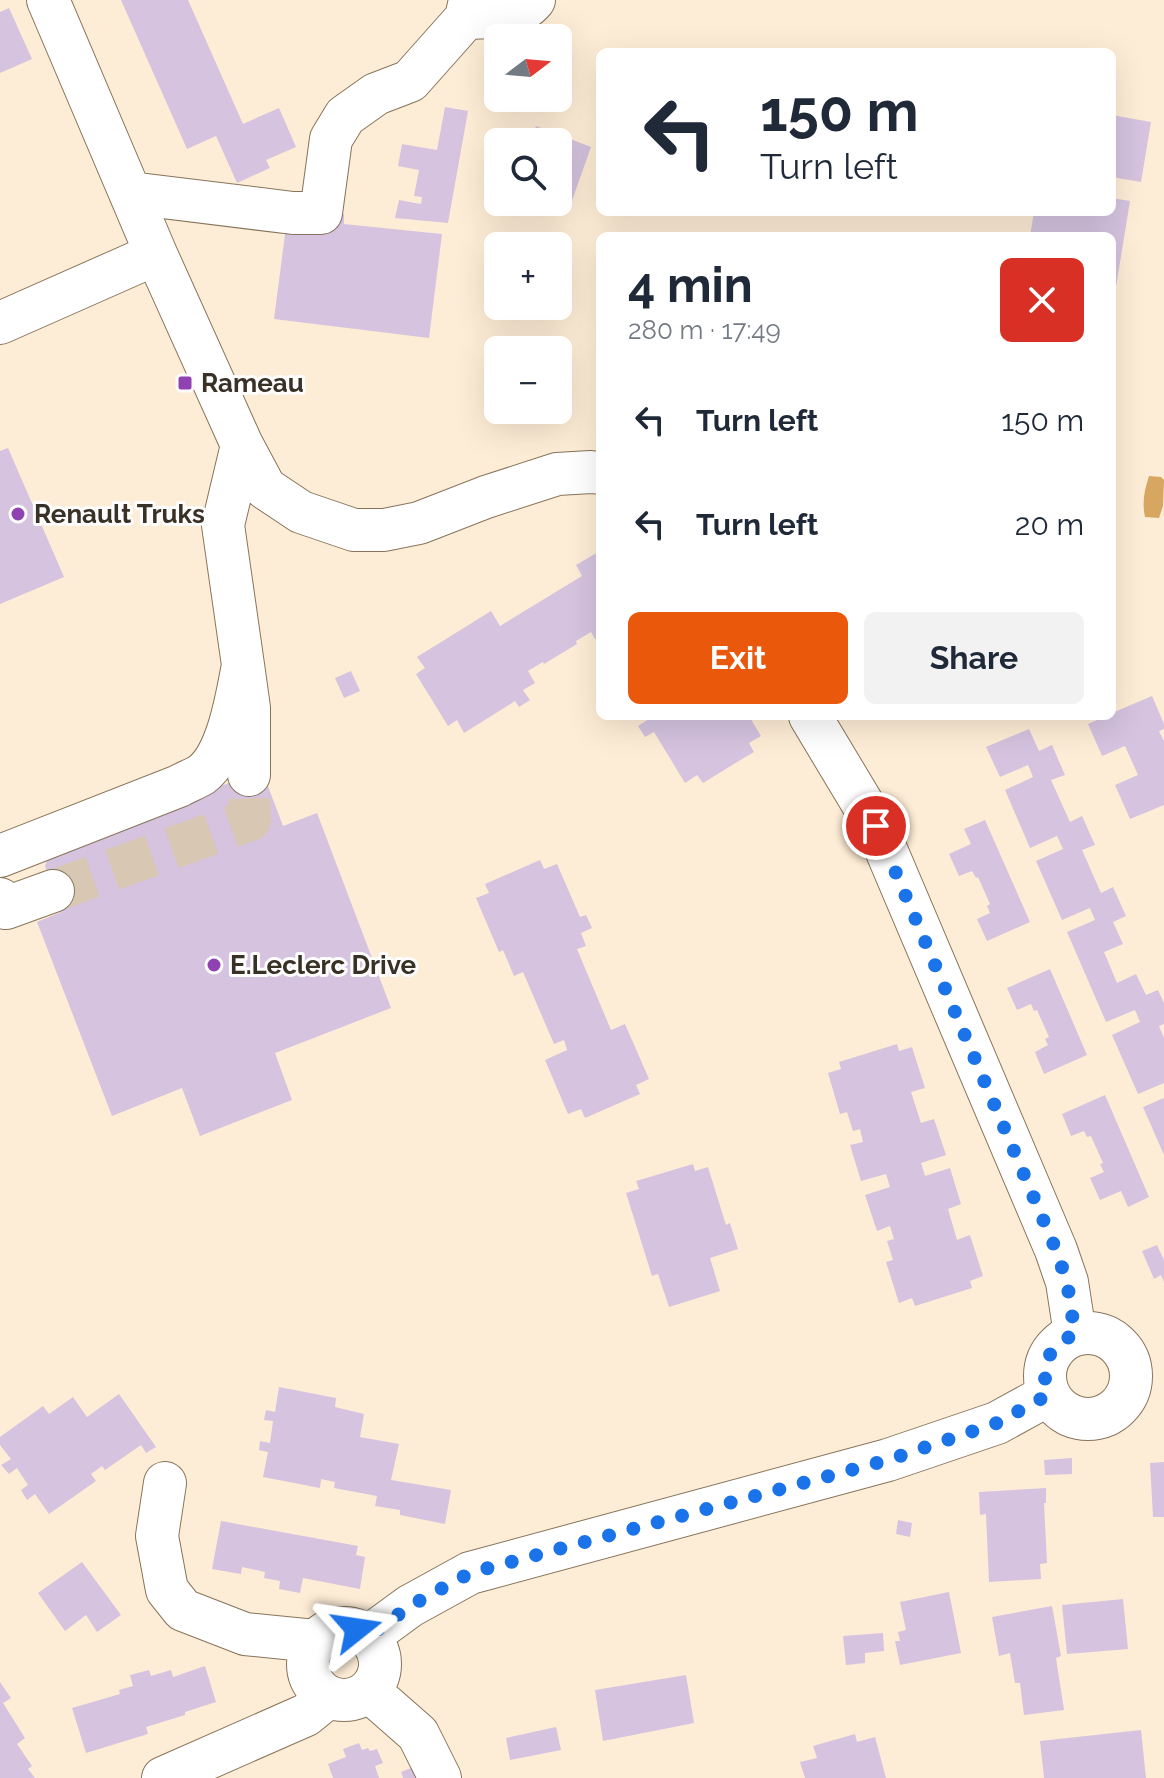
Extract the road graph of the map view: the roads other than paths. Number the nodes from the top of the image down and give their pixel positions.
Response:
1 (48, 0) edge
2 (534, 0) edge
3 (468, 9) edge
4 (130, 193) junction
5 (156, 254) junction
6 (0, 323) edge
7 (242, 445) junction
8 (596, 473) edge
9 (243, 665) junction
10 (812, 720) edge
11 (249, 775) tunnel mouth
12 (0, 856) edge
13 (53, 891) tunnel mouth
14 (0, 899) edge
15 (1075, 1334) junction
16 (1147, 1392) edge
17 (1048, 1395) junction
18 (165, 1483) dead end
19 (369, 1636) junction
20 (315, 1641) junction
21 (369, 1691) junction
22 (328, 1697) junction
23 (163, 1778) edge
24 (440, 1778) edge

1 - 4 street
2 - 3 street
3 - 4 street
4 - 5 street
5 - 6 street
5 - 7 street
7 - 8 street
7 - 9 street
9 - 11 street
9 - 12 street
10 - 15 street
13 - 14 street
15 - 16 street
15 - 17 street
16 - 17 street
17 - 19 street
18 - 20 street
19 - 20 street
19 - 21 street
20 - 22 street
21 - 22 street
21 - 24 street
22 - 23 street

